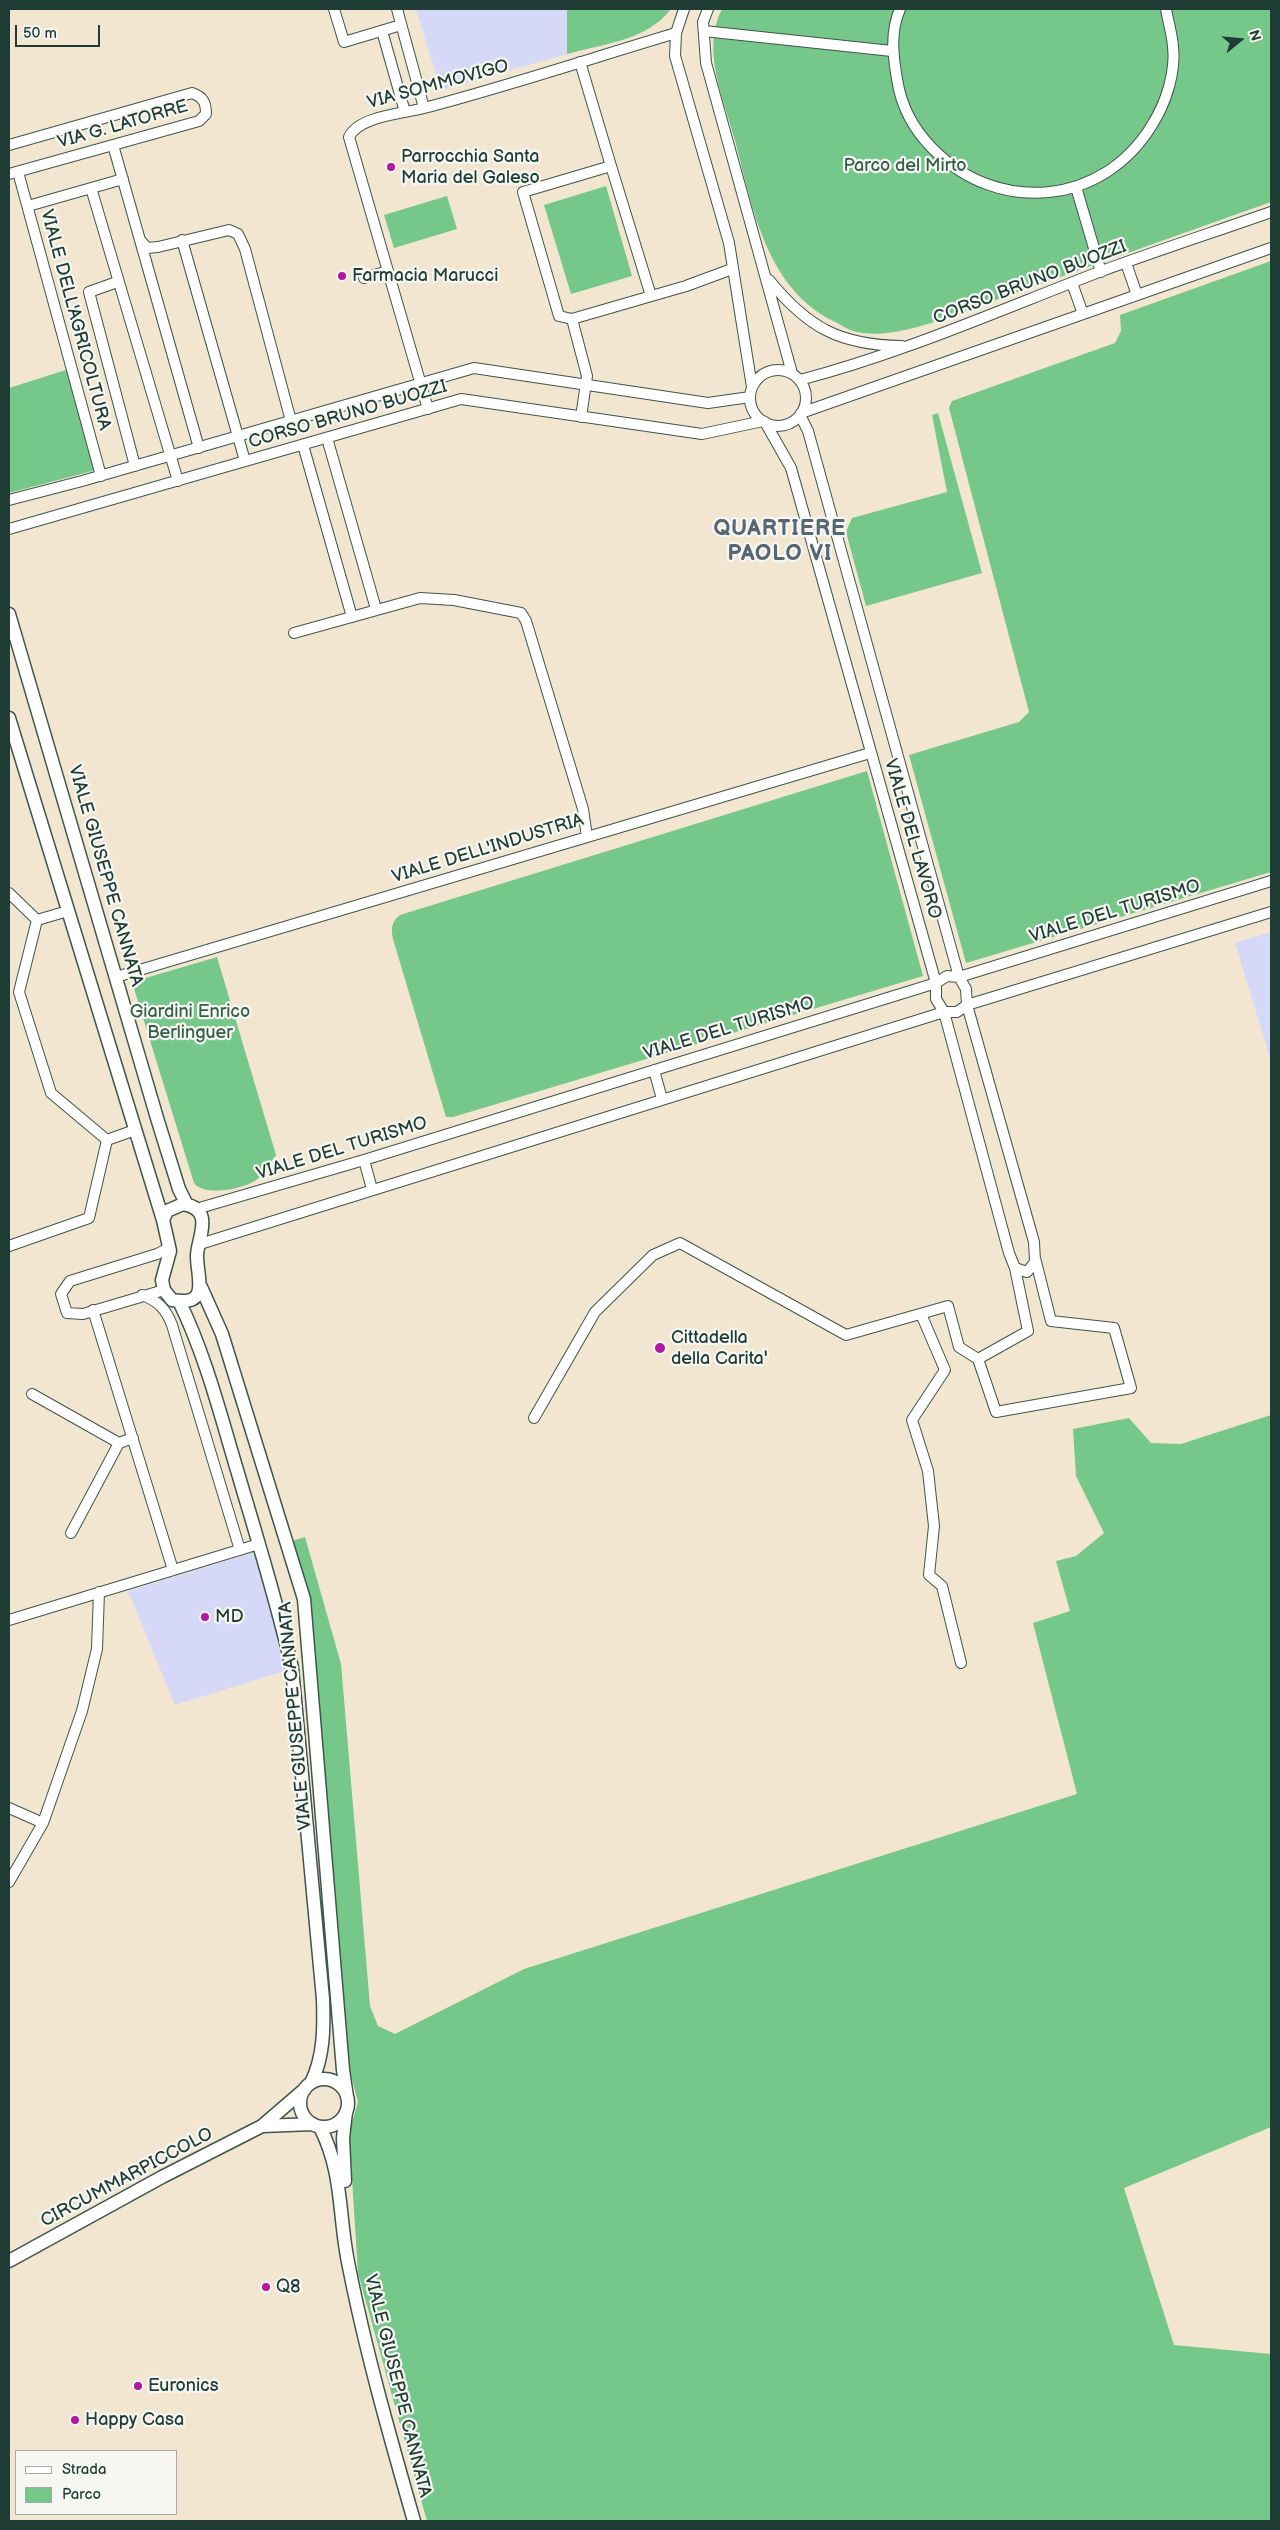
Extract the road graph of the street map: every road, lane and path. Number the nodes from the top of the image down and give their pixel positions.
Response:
1 (334, 9) edge
2 (397, 9) edge
3 (684, 9) edge
4 (708, 9) edge
5 (900, 9) edge
6 (1166, 9) edge
7 (402, 25) junction
8 (382, 31) junction
9 (704, 31) junction
10 (676, 33) junction
11 (892, 51) junction
12 (580, 62) junction
13 (424, 108) junction
14 (405, 112) junction
15 (9, 145) edge
16 (113, 145) junction
17 (611, 166) junction
18 (14, 173) edge
19 (123, 179) junction
20 (1076, 187) junction
21 (91, 188) junction
22 (28, 206) junction
23 (1271, 212) edge
24 (140, 239) junction
25 (182, 240) junction
26 (1271, 248) edge
27 (1126, 263) junction
28 (732, 269) junction
29 (388, 271) junction
30 (1101, 272) junction
31 (765, 276) junction
32 (364, 278) dead end
33 (117, 282) junction
34 (1072, 283) junction
35 (1137, 295) junction
36 (651, 296) junction
37 (1083, 314) junction
38 (572, 319) junction
39 (911, 346) junction
40 (796, 377) junction
41 (420, 384) junction
42 (587, 385) junction
43 (751, 392) junction
44 (428, 409) junction
45 (801, 414) junction
46 (581, 417) junction
47 (291, 421) junction
48 (764, 422) junction
49 (237, 436) junction
50 (327, 438) junction
51 (303, 445) junction
52 (199, 448) junction
53 (171, 456) junction
54 (245, 461) junction
55 (135, 466) junction
56 (100, 476) junction
57 (178, 481) junction
58 (9, 500) edge
59 (9, 529) edge
60 (376, 609) junction
61 (9, 614) edge
62 (352, 617) junction
63 (294, 633) dead end
64 (9, 718) edge
65 (870, 753) junction
66 (587, 837) junction
67 (1271, 881) edge
68 (9, 893) edge
69 (68, 911) junction
70 (1271, 912) edge
71 (37, 920) junction
72 (116, 977) junction
73 (959, 977) junction
74 (936, 983) junction
75 (967, 1005) junction
76 (944, 1012) junction
77 (654, 1070) junction
78 (662, 1099) junction
79 (135, 1130) junction
80 (107, 1140) junction
81 (364, 1160) junction
82 (372, 1189) junction
83 (191, 1207) junction
84 (163, 1220) junction
85 (200, 1244) junction
86 (9, 1246) edge
87 (169, 1248) junction
88 (1035, 1257) junction
89 (1015, 1268) junction
90 (201, 1287) junction
91 (164, 1290) junction
92 (142, 1295) junction
93 (179, 1301) junction
94 (93, 1310) junction
95 (921, 1314) junction
96 (978, 1359) junction
97 (32, 1394) dead end
98 (534, 1418) dead end
99 (133, 1438) junction
100 (118, 1442) junction
101 (70, 1533) dead end
102 (259, 1544) junction
103 (240, 1550) junction
104 (173, 1570) junction
105 (99, 1592) junction
106 (9, 1620) edge
107 (961, 1663) dead end
108 (9, 1808) edge
109 (42, 1823) junction
110 (9, 1882) edge
111 (308, 2086) junction
112 (347, 2097) junction
113 (346, 2112) junction
114 (317, 2125) junction
115 (262, 2126) junction
116 (347, 2259) junction
117 (9, 2262) edge
118 (414, 2521) edge

1 - 8 street
2 - 7 street
3 - 10 street
4 - 9 street
5 - 11 street
6 - 20 street
7 - 8 street
7 - 13 street
8 - 14 street
9 - 11 street
9 - 31 street
10 - 12 street, VIA SOMMOVIGO
10 - 28 street
11 - 20 street
12 - 13 street, VIA SOMMOVIGO
12 - 17 street
13 - 14 street, VIA SOMMOVIGO
14 - 29 street, VIA SOMMOVIGO
15 - 16 street, VIA G. LATORRE
16 - 18 street, VIA G. LATORRE
16 - 19 street
17 - 36 street
17 - 38 street
18 - 22 street, VIALE DELL'AGRICOLTURA
19 - 21 street
19 - 24 street
20 - 30 street
21 - 22 street
21 - 33 street
22 - 56 street, VIALE DELL'AGRICOLTURA
23 - 27 street, CORSO BRUNO BUOZZI
24 - 25 street
24 - 52 street
25 - 47 street
25 - 49 street
26 - 35 street
27 - 30 street, CORSO BRUNO BUOZZI
27 - 35 street
28 - 36 street
28 - 43 street
29 - 32 street
29 - 41 street, VIA SOMMOVIGO
30 - 34 street, CORSO BRUNO BUOZZI
31 - 39 street
31 - 40 street
33 - 53 street
33 - 55 street
34 - 37 street
34 - 39 street, CORSO BRUNO BUOZZI
35 - 37 street
36 - 38 street
37 - 45 street
38 - 42 street
39 - 40 street, CORSO BRUNO BUOZZI
40 - 43 street
40 - 45 street
41 - 42 street, CORSO BRUNO BUOZZI
41 - 44 street, VIA SOMMOVIGO
41 - 47 street, CORSO BRUNO BUOZZI
42 - 43 street, CORSO BRUNO BUOZZI
42 - 46 street
43 - 48 street
44 - 46 street, CORSO BRUNO BUOZZI
44 - 50 street, CORSO BRUNO BUOZZI
45 - 48 street
45 - 73 street, VIALE DEL LAVORO
46 - 48 street, CORSO BRUNO BUOZZI
47 - 49 street, CORSO BRUNO BUOZZI
48 - 65 street, VIALE DEL LAVORO
49 - 52 street, CORSO BRUNO BUOZZI
49 - 54 street
50 - 51 street, CORSO BRUNO BUOZZI
50 - 60 street
51 - 54 street, CORSO BRUNO BUOZZI
51 - 62 street
52 - 53 street, CORSO BRUNO BUOZZI
53 - 55 street, CORSO BRUNO BUOZZI
53 - 57 street
54 - 57 street, CORSO BRUNO BUOZZI
55 - 56 street, CORSO BRUNO BUOZZI
56 - 58 street, CORSO BRUNO BUOZZI
57 - 59 street, CORSO BRUNO BUOZZI
60 - 62 street
60 - 66 street
61 - 72 street, VIALE GIUSEPPE CANNATA
62 - 63 street
64 - 69 street
65 - 66 street, VIALE DELL'INDUSTRIA
65 - 74 street, VIALE DEL LAVORO
66 - 72 street, VIALE DELL'INDUSTRIA
67 - 73 street, VIALE DEL TURISMO
68 - 71 street
69 - 71 street
69 - 79 street
70 - 75 street
71 - 80 street
72 - 83 street, VIALE GIUSEPPE CANNATA
73 - 74 street, VIALE DEL TURISMO
73 - 75 street, VIALE DEL LAVORO
74 - 76 street, VIALE DEL LAVORO
74 - 77 street, VIALE DEL TURISMO
75 - 76 street
75 - 88 street, VIALE DEL LAVORO
76 - 78 street
76 - 89 street, VIALE DEL LAVORO
77 - 78 street
77 - 81 street, VIALE DEL TURISMO
78 - 82 street
79 - 80 street
79 - 84 street
80 - 86 street
81 - 82 street
81 - 83 street, VIALE DEL TURISMO
82 - 85 street
83 - 84 street
83 - 85 street, VIALE GIUSEPPE CANNATA
84 - 87 street
85 - 90 street, VIALE GIUSEPPE CANNATA
87 - 91 street
87 - 94 street
88 - 89 street
88 - 96 street, VIALE DEL LAVORO
89 - 96 street, VIALE DEL LAVORO
90 - 93 street
90 - 112 street, VIALE GIUSEPPE CANNATA
91 - 92 street
91 - 93 street, VIALE GIUSEPPE CANNATA
92 - 94 street
92 - 103 street
93 - 102 street, VIALE GIUSEPPE CANNATA
94 - 99 street
95 - 96 street
95 - 98 street
95 - 107 street
97 - 100 street
99 - 100 street
99 - 104 street
100 - 101 street
102 - 103 street
102 - 111 street, VIALE GIUSEPPE CANNATA
103 - 104 street
104 - 105 street
105 - 106 street
105 - 109 street
108 - 109 street
109 - 110 street
111 - 112 street
111 - 114 street
111 - 115 street, CIRCUMMARPICCOLO
112 - 113 street
113 - 114 street
113 - 116 street, VIALE GIUSEPPE CANNATA
114 - 115 street, CIRCUMMARPICCOLO
114 - 116 street, VIALE GIUSEPPE CANNATA
115 - 117 street, CIRCUMMARPICCOLO
116 - 118 street, VIALE GIUSEPPE CANNATA

